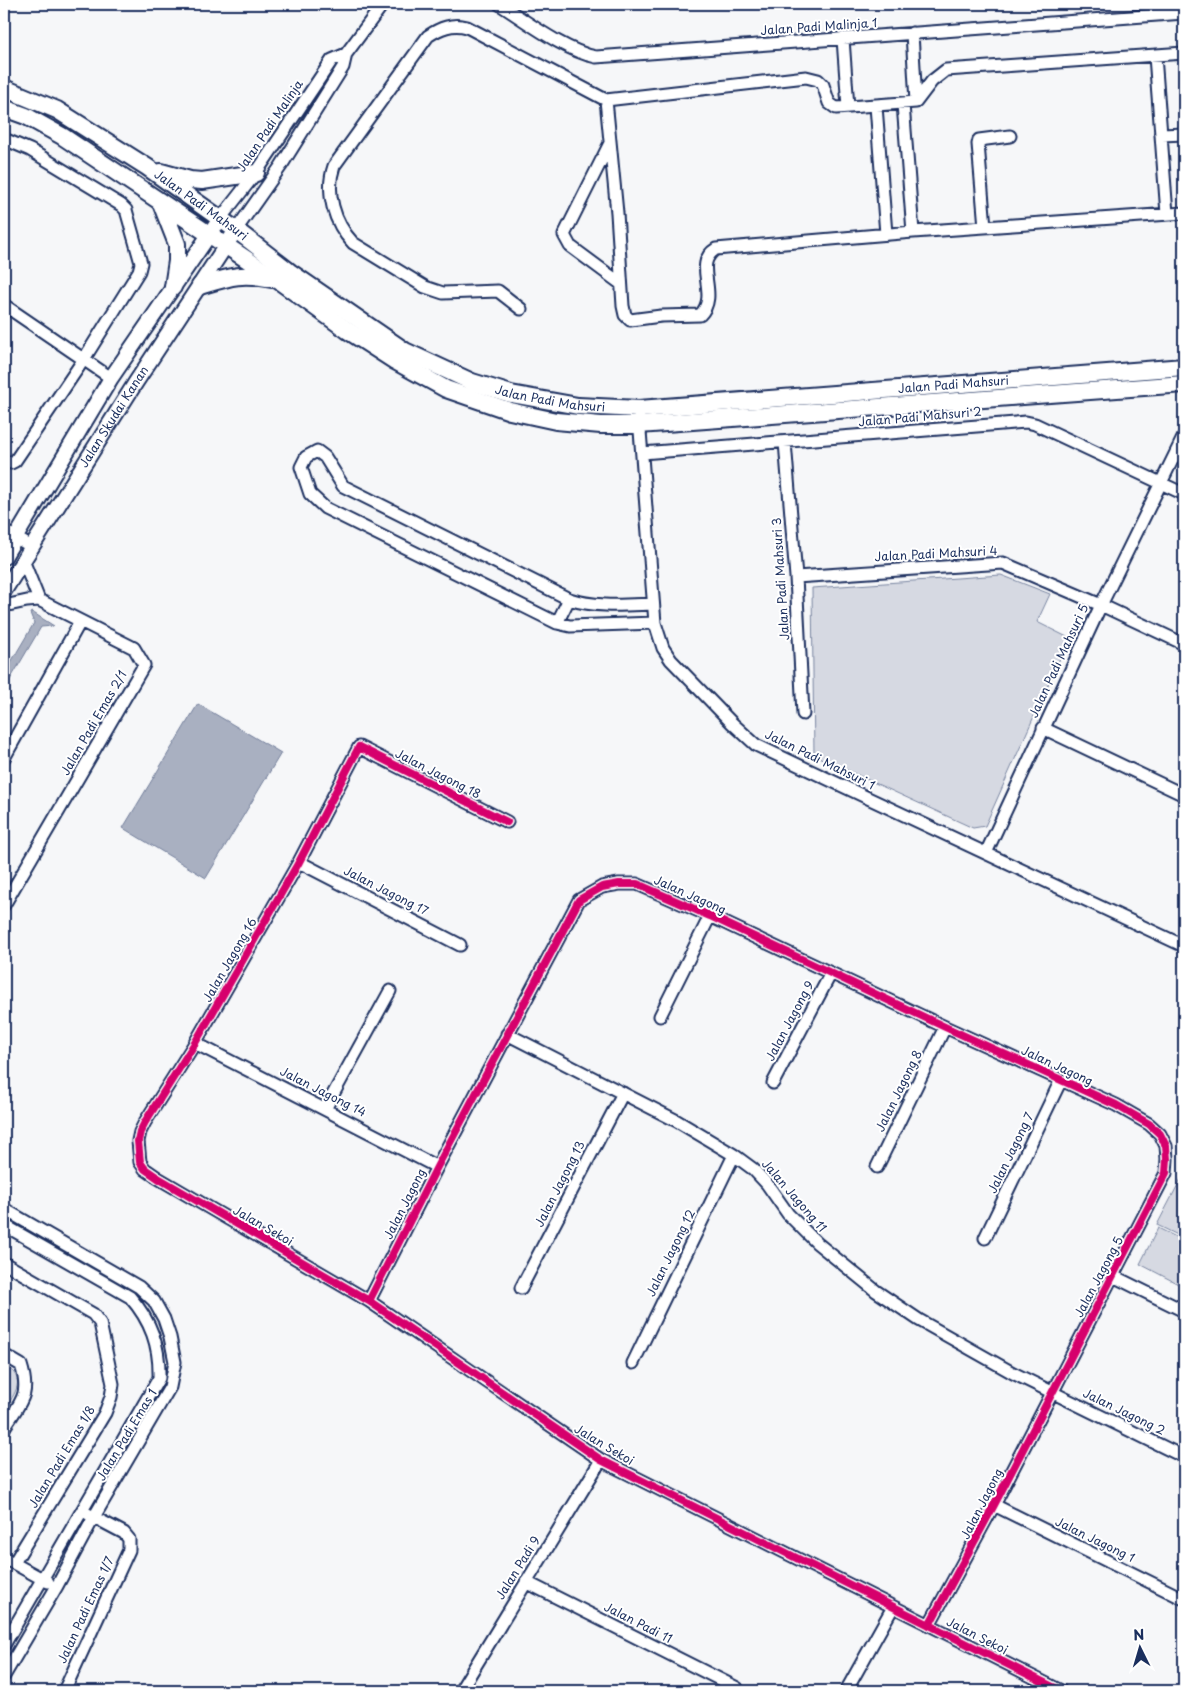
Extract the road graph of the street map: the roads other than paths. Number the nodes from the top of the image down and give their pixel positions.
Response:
1 (383, 4) edge
2 (499, 4) edge
3 (1184, 13) edge
4 (912, 33) junction
5 (843, 39) junction
6 (1184, 53) edge
7 (346, 54) junction
8 (1155, 56) junction
9 (4, 88) edge
10 (606, 100) junction
11 (916, 102) junction
12 (903, 104) junction
13 (876, 106) junction
14 (848, 107) junction
15 (4, 108) edge
16 (1184, 134) edge
17 (1162, 135) junction
18 (1010, 136) dead end
19 (4, 139) edge
20 (610, 144) junction
21 (147, 167) junction
22 (256, 173) junction
23 (161, 203) junction
24 (1184, 213) edge
25 (1167, 214) junction
26 (220, 219) junction
27 (985, 227) junction
28 (236, 230) junction
29 (913, 232) junction
30 (209, 234) junction
31 (886, 234) junction
32 (226, 245) junction
33 (279, 281) junction
34 (620, 283) junction
35 (200, 286) junction
36 (173, 287) junction
37 (4, 305) edge
38 (521, 310) dead end
39 (84, 360) junction
40 (1184, 367) edge
41 (111, 378) junction
42 (1184, 384) edge
43 (639, 417) junction
44 (1184, 436) edge
45 (785, 442) junction
46 (642, 453) junction
47 (4, 461) edge
48 (1162, 484) junction
49 (1184, 494) edge
50 (10, 535) edge
51 (32, 547) junction
52 (4, 557) edge
53 (23, 560) junction
54 (796, 576) junction
55 (4, 590) edge
56 (570, 599) junction
57 (39, 600) junction
58 (653, 604) junction
59 (1100, 605) junction
60 (4, 606) edge
61 (80, 622) junction
62 (557, 623) junction
63 (655, 623) junction
64 (1184, 644) edge
65 (803, 714) dead end
66 (1042, 728) junction
67 (359, 747) joint
68 (4, 758) edge
69 (1184, 795) edge
70 (507, 822) dead end
71 (986, 853) junction
72 (299, 862) junction
73 (4, 905) edge
74 (710, 916) junction
75 (460, 945) dead end
76 (1184, 946) edge
77 (831, 973) junction
78 (390, 991) dead end
79 (660, 1016) dead end
80 (946, 1028) junction
81 (507, 1034) junction
82 (195, 1043) junction
83 (1061, 1080) junction
84 (773, 1083) dead end
85 (623, 1093) junction
86 (325, 1108) junction
87 (734, 1155) junction
88 (436, 1167) junction
89 (877, 1167) dead end
90 (1166, 1173) joint
91 (158, 1178) joint
92 (4, 1209) edge
93 (4, 1225) edge
94 (985, 1238) dead end
95 (4, 1263) edge
96 (1113, 1276) junction
97 (521, 1288) dead end
98 (369, 1301) junction
99 (1184, 1311) edge
100 (4, 1354) edge
101 (633, 1363) dead end
102 (1052, 1391) junction
103 (4, 1428) edge
104 (1184, 1457) edge
105 (601, 1460) junction
106 (994, 1505) junction
107 (82, 1511) junction
108 (94, 1517) junction
109 (9, 1561) edge
110 (42, 1578) junction
111 (526, 1582) junction
112 (57, 1586) junction
113 (1184, 1599) edge
114 (893, 1607) junction
115 (929, 1625) junction
116 (4, 1645) edge
117 (4, 1676) edge
118 (737, 1688) dead end
119 (465, 1690) edge
120 (64, 1691) edge
121 (846, 1691) edge
122 (1061, 1691) edge

1 - 7 street, Jalan Padi Malinja
2 - 5 street, Jalan Padi Malinja 1
3 - 4 street, Jalan Padi Malinja 1
4 - 5 street, Jalan Padi Malinja 1
4 - 11 street
5 - 14 street
6 - 8 street
7 - 22 street, Jalan Padi Malinja
7 - 28 street, Jalan Padi Malinja
8 - 11 street
8 - 17 street
9 - 21 main road, Jalan Padi Mahsuri
10 - 14 street
10 - 20 street
10 - 38 street
11 - 12 street
12 - 13 street
12 - 29 street
13 - 14 street
13 - 31 street
15 - 23 main road, Jalan Padi Mahsuri
16 - 17 street
17 - 25 street
18 - 27 street
19 - 39 street
20 - 34 street
20 - 34 street
21 - 22 main road
21 - 26 main road, Jalan Padi Mahsuri
22 - 26 street, Jalan Padi Malinja
23 - 30 main road, Jalan Padi Mahsuri
23 - 36 main road
24 - 25 street
25 - 27 street
26 - 28 main road, Jalan Padi Mahsuri
26 - 30 street, Jalan Skudai Kanan
27 - 29 street
28 - 32 street, Jalan Skudai Kanan
28 - 43 main road, Jalan Padi Mahsuri
29 - 31 street
30 - 32 main road, Jalan Padi Mahsuri
30 - 36 street, Jalan Skudai Kanan
31 - 34 street
32 - 33 main road, Jalan Padi Mahsuri
32 - 35 street, Jalan Skudai Kanan
33 - 35 main road
33 - 43 main road, Jalan Padi Mahsuri
35 - 51 street, Jalan Skudai Kanan
36 - 41 street, Jalan Skudai Kanan
37 - 39 street
39 - 41 street
39 - 47 street
40 - 43 main road, Jalan Padi Mahsuri
41 - 50 street, Jalan Skudai Kanan
42 - 43 main road, Jalan Padi Mahsuri
43 - 46 street, Jalan Padi Mahsuri 1
44 - 48 street, Jalan Padi Mahsuri 5
45 - 46 street, Jalan Padi Mahsuri 2
45 - 48 street, Jalan Padi Mahsuri 2
45 - 54 street, Jalan Padi Mahsuri 3
46 - 58 street, Jalan Padi Mahsuri 1
48 - 49 street, Jalan Padi Mahsuri 2
48 - 59 street, Jalan Padi Mahsuri 5
50 - 51 street
50 - 52 street, Jalan Skudai Kanan
51 - 53 street, Jalan Skudai Kanan
53 - 55 street, Jalan Skudai Kanan
53 - 57 street
54 - 59 street, Jalan Padi Mahsuri 4
54 - 65 street, Jalan Padi Mahsuri 3
56 - 58 street
56 - 62 street
56 - 62 street
57 - 60 street
57 - 61 street, Jalan Padi Emas 2/1
58 - 63 street, Jalan Padi Mahsuri 1
59 - 64 street, Jalan Padi Mahsuri 4
59 - 66 street, Jalan Padi Mahsuri 5
61 - 68 street
61 - 73 street, Jalan Padi Emas 2/1
62 - 63 street
63 - 71 street, Jalan Padi Mahsuri 1
66 - 69 street
66 - 71 street, Jalan Padi Mahsuri 5
67 - 70 street, Jalan Jagong 18
67 - 72 street, Jalan Jagong 16
71 - 76 street, Jalan Padi Mahsuri 1
72 - 75 street, Jalan Jagong 17
72 - 82 street, Jalan Jagong 16
74 - 77 street, Jalan Jagong
74 - 79 street
74 - 81 street, Jalan Jagong
77 - 80 street, Jalan Jagong
77 - 84 street, Jalan Jagong 9
78 - 86 street
80 - 83 street, Jalan Jagong
80 - 89 street, Jalan Jagong 8
81 - 85 street, Jalan Jagong 11
81 - 88 street, Jalan Jagong
82 - 86 street, Jalan Jagong 14
82 - 91 street, Jalan Jagong 16
83 - 90 street, Jalan Jagong
83 - 94 street, Jalan Jagong 7
85 - 87 street, Jalan Jagong 11
85 - 97 street, Jalan Jagong 13
86 - 88 street, Jalan Jagong 14
87 - 101 street, Jalan Jagong 12
87 - 102 street, Jalan Jagong 11
88 - 98 street, Jalan Jagong
90 - 96 street, Jalan Jagong 5
91 - 98 street, Jalan Sekoi
92 - 108 street, Jalan Padi Emas 1
93 - 107 street, Jalan Padi Emas 1
95 - 109 street, Jalan Padi Emas 1/8
96 - 99 street
96 - 102 street, Jalan Jagong 5
98 - 105 street, Jalan Sekoi
100 - 103 street
102 - 104 street, Jalan Jagong 2
102 - 106 street, Jalan Jagong
105 - 111 street, Jalan Padi 9
105 - 114 street, Jalan Sekoi
106 - 113 street, Jalan Jagong 1
106 - 115 street, Jalan Jagong
107 - 108 street
107 - 110 street, Jalan Padi Emas 1
108 - 112 street, Jalan Padi Emas 1
108 - 120 street, Jalan Padi Emas 1/7
109 - 110 street, Jalan Padi Emas 1/8
110 - 112 street, Jalan Padi Emas 1/8
110 - 116 street, Jalan Padi Emas 1
111 - 118 street, Jalan Padi 11
111 - 119 street, Jalan Padi 9
112 - 117 street, Jalan Padi Emas 1
114 - 115 street, Jalan Sekoi
114 - 121 street
115 - 122 street, Jalan Sekoi

